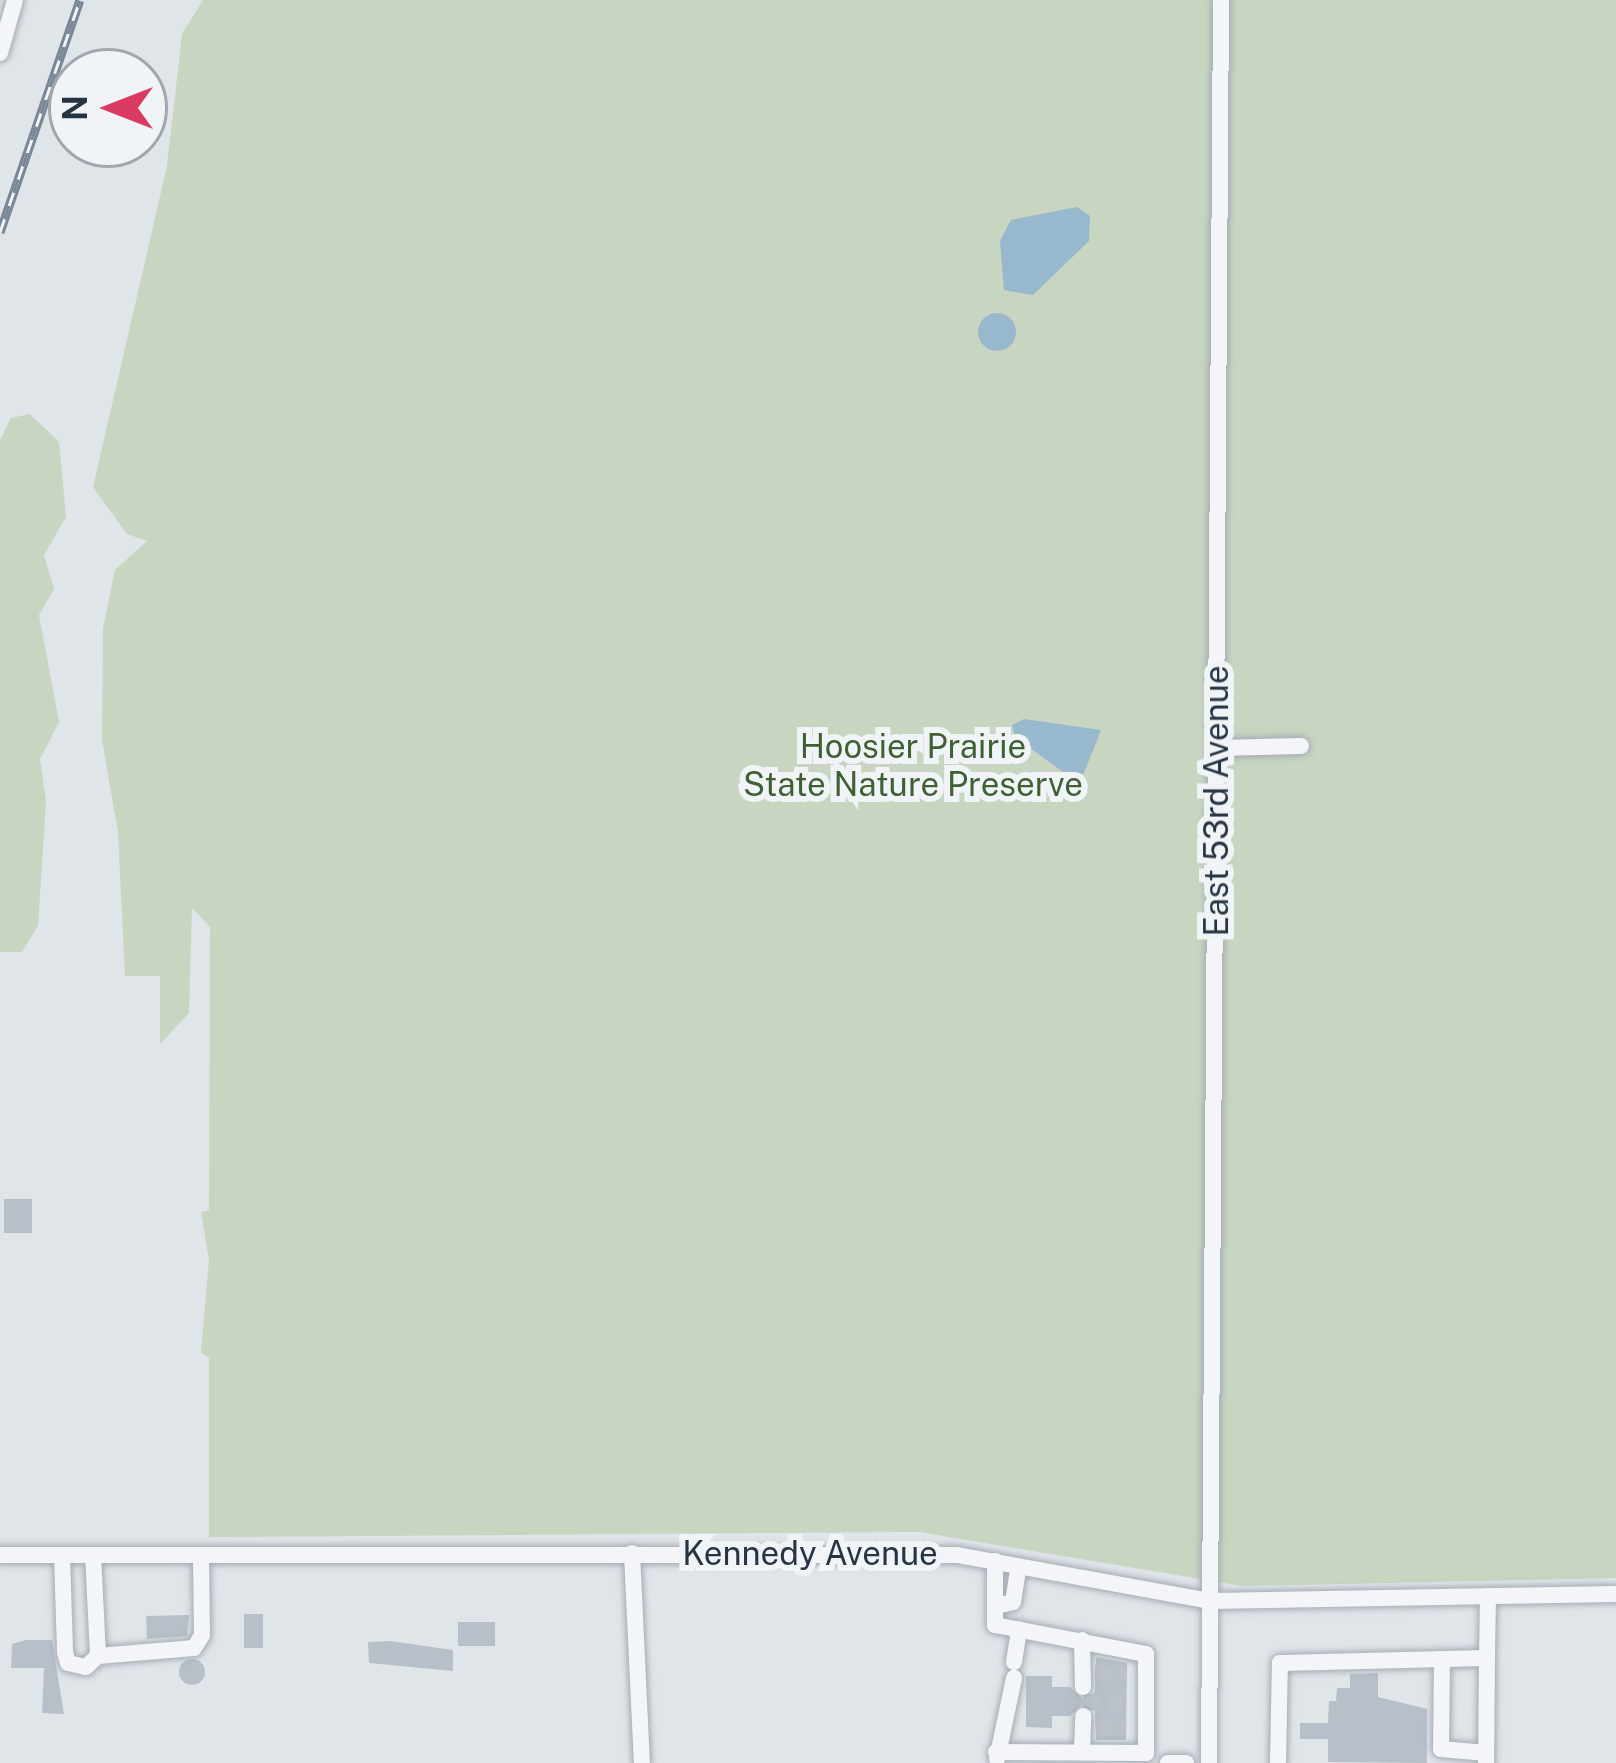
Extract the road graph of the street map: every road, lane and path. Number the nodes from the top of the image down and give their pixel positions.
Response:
1 (15, 0) edge
2 (1222, 0) edge
3 (0, 53) edge
4 (1301, 746) dead end
5 (1217, 748) junction
6 (632, 1553) junction
7 (62, 1555) junction
8 (93, 1555) junction
9 (201, 1555) junction
10 (0, 1556) edge
11 (995, 1561) junction
12 (1019, 1566) junction
13 (1616, 1594) edge
14 (1488, 1596) junction
15 (1211, 1601) junction
16 (996, 1606) junction
17 (1019, 1629) junction
18 (1082, 1640) junction
19 (98, 1656) junction
20 (1487, 1658) junction
21 (1442, 1659) junction
22 (1087, 1678) dead end
23 (1087, 1723) dead end
24 (1126, 1728) tunnel mouth
25 (1146, 1728) junction
26 (1082, 1752) junction
27 (997, 1758) edge
28 (1148, 1758) edge
29 (1486, 1758) edge
30 (642, 1763) edge
31 (1168, 1763) edge
32 (1186, 1763) edge
33 (1209, 1763) edge
34 (1278, 1763) edge

1 - 3 street
2 - 5 street, East 53rd Avenue
4 - 5 street
5 - 15 street, East 53rd Avenue
6 - 9 street, Kennedy Avenue
6 - 11 street, Kennedy Avenue
6 - 30 street
7 - 8 street, Kennedy Avenue
7 - 10 street, Kennedy Avenue
7 - 19 street
8 - 9 street, Kennedy Avenue
8 - 19 street
9 - 19 street
11 - 12 street, Kennedy Avenue
11 - 16 street
12 - 15 street, Kennedy Avenue
12 - 16 street
13 - 14 street, Kennedy Avenue
14 - 15 street, Kennedy Avenue
14 - 20 street
15 - 33 street, East 53rd Avenue
16 - 17 street
17 - 18 street
17 - 27 street
18 - 22 street
18 - 25 street
20 - 21 street
20 - 29 street
21 - 29 street
21 - 34 street
23 - 26 street
24 - 25 street
25 - 28 street
26 - 27 street
26 - 28 street
31 - 32 street

